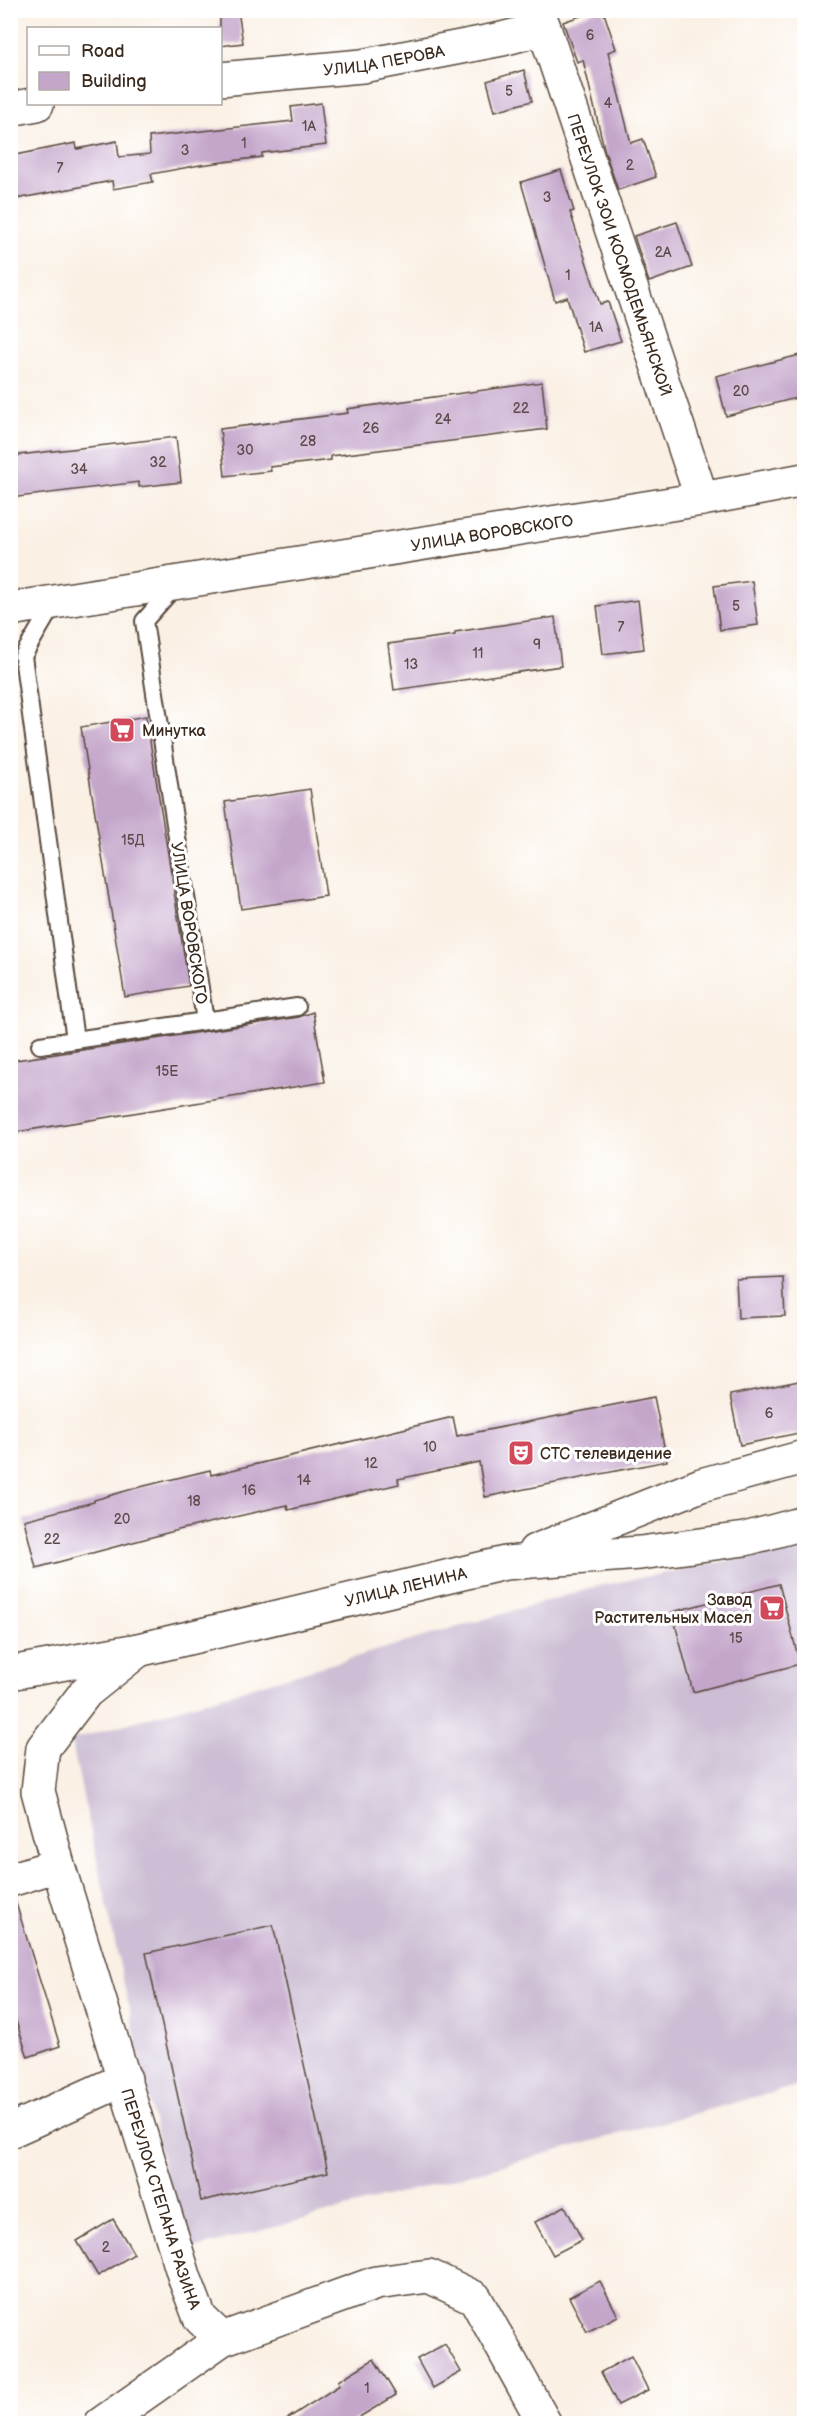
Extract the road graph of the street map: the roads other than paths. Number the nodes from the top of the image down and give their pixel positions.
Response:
1 (541, 19) edge
2 (222, 79) edge
3 (31, 105) edge
4 (10, 109) edge
5 (804, 480) edge
6 (702, 499) junction
7 (178, 583) junction
8 (54, 603) junction
9 (10, 609) edge
10 (297, 1007) dead end
11 (205, 1021) junction
12 (75, 1040) junction
13 (40, 1045) dead end
14 (804, 1457) edge
15 (804, 1523) edge
16 (505, 1563) junction
17 (138, 1650) junction
18 (10, 1673) edge
19 (58, 1864) junction
20 (10, 1880) edge
21 (125, 2079) junction
22 (10, 2131) edge
23 (222, 2339) junction
24 (101, 2424) edge
25 (545, 2424) edge

1 - 2 street, УЛИЦА ПЕРОВА
1 - 6 street, ПЕРЕУЛОК ЗОИ КОСМОДЕМЬЯНСКОЙ
3 - 4 street
5 - 6 street, УЛИЦА ВОРОВСКОГО
6 - 7 street, УЛИЦА ВОРОВСКОГО
7 - 8 street, УЛИЦА ВОРОВСКОГО
7 - 11 lane, УЛИЦА ВОРОВСКОГО
8 - 9 street, УЛИЦА ВОРОВСКОГО
8 - 12 lane
10 - 11 lane
11 - 12 lane, УЛИЦА ВОРОВСКОГО
12 - 13 lane, УЛИЦА ВОРОВСКОГО
14 - 16 street
15 - 16 street, УЛИЦА ЛЕНИНА
16 - 17 street, УЛИЦА ЛЕНИНА
17 - 18 street, УЛИЦА ЛЕНИНА
17 - 19 street, ПЕРЕУЛОК СТЕПАНА РАЗИНА
19 - 20 street
19 - 21 street, ПЕРЕУЛОК СТЕПАНА РАЗИНА
21 - 22 street
21 - 23 street, ПЕРЕУЛОК СТЕПАНА РАЗИНА
23 - 24 street
23 - 25 street

